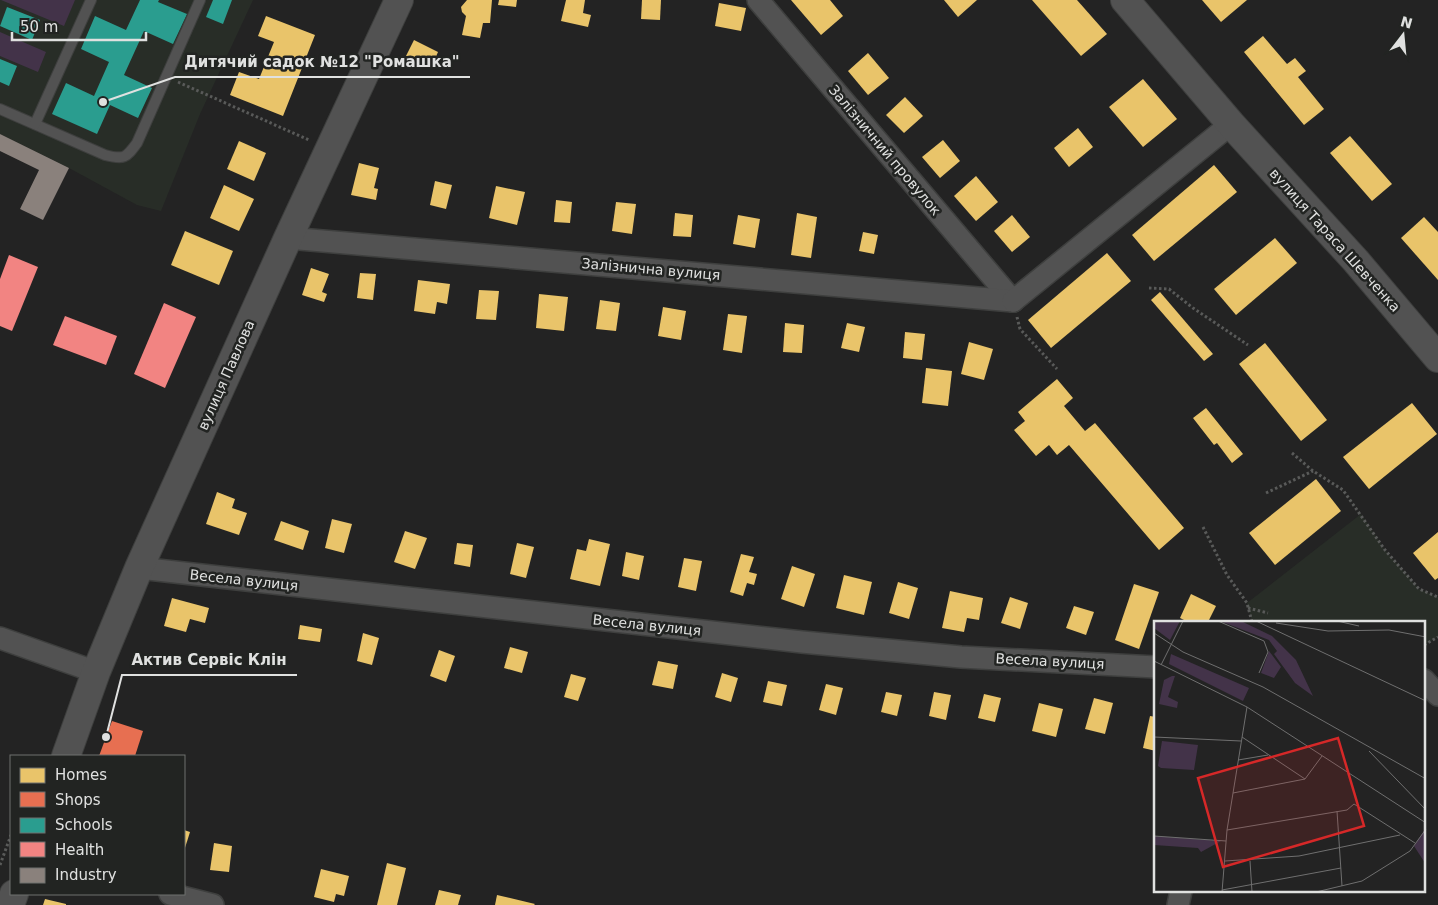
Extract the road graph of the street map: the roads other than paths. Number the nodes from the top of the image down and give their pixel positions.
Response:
1 (91, 0) edge
2 (200, 0) edge
3 (399, 0) edge
4 (758, 0) edge
5 (1125, 0) edge
6 (0, 109) edge
7 (35, 124) junction
8 (1231, 124) junction
9 (288, 238) junction
10 (1013, 301) junction
11 (1438, 358) edge
12 (139, 568) junction
13 (0, 638) edge
14 (1154, 667) edge
15 (96, 672) junction
16 (1426, 682) edge
17 (1438, 695) edge
18 (66, 755) edge
19 (1181, 892) edge
20 (174, 895) edge
21 (213, 905) edge
22 (1178, 905) edge

1 - 7 lane
2 - 7 lane
3 - 9 street, вулиця Павлова
4 - 10 street, Залізничний провулок
5 - 8 street, вулиця Тараса Шевченка
6 - 7 lane
8 - 10 street
8 - 11 street, вулиця Тараса Шевченка
9 - 10 street, Залізнична вулиця
9 - 12 street, вулиця Павлова
12 - 14 street, Весела вулиця
12 - 15 street, вулиця Павлова
13 - 15 street
15 - 18 street, вулиця Павлова
16 - 17 street
19 - 22 street
20 - 21 street

